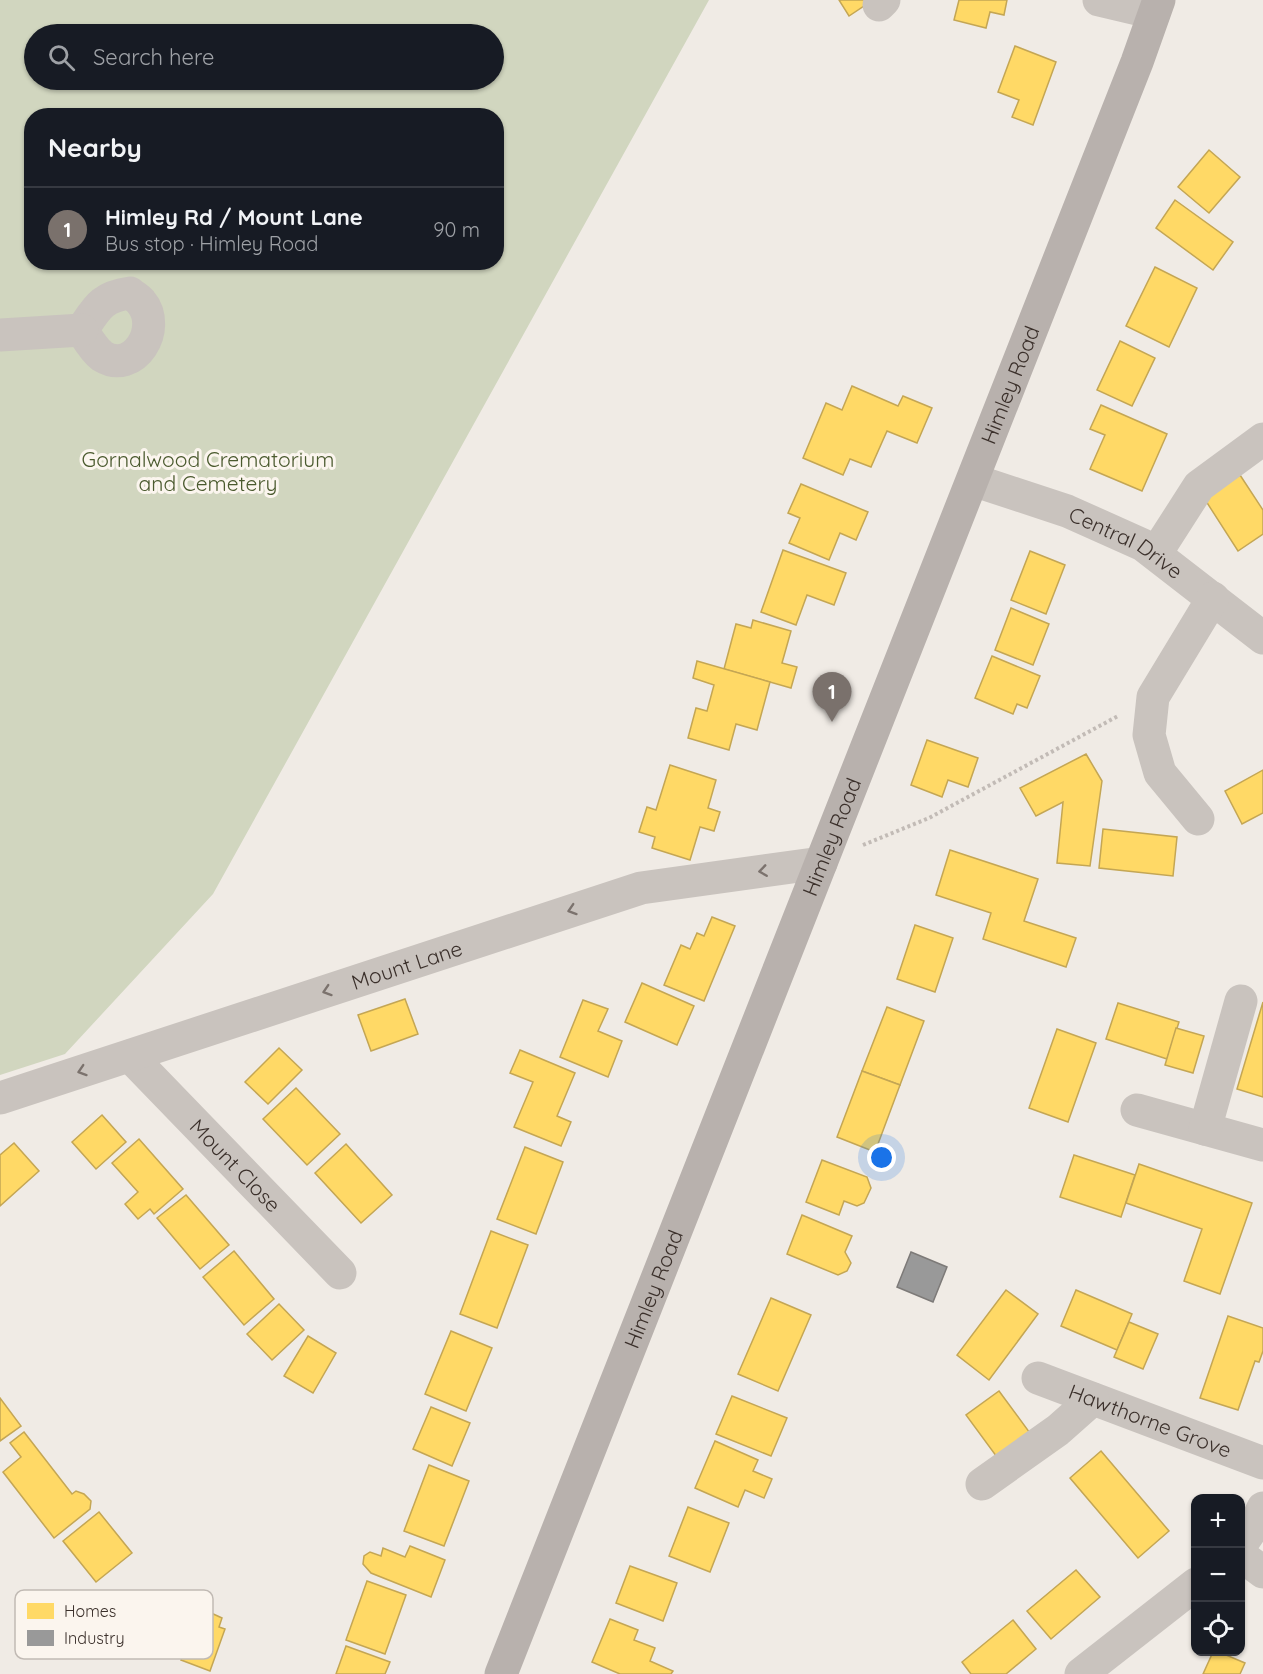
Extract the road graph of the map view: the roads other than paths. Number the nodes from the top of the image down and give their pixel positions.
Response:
1 (1099, 0) edge
2 (1157, 7) edge
3 (82, 330) dead end
4 (0, 335) edge
5 (1263, 439) edge
6 (973, 480) junction
7 (1156, 553) junction
8 (1213, 598) junction
9 (1263, 638) edge
10 (1198, 819) dead end
11 (821, 863) junction
12 (1241, 1001) dead end
13 (130, 1056) junction
14 (0, 1098) edge
15 (1137, 1110) dead end
16 (1205, 1129) junction
17 (1263, 1145) edge
18 (340, 1273) dead end
19 (1038, 1378) dead end
20 (1093, 1399) junction
21 (1263, 1464) edge
22 (982, 1484) dead end
23 (1263, 1508) edge
24 (1245, 1539) edge
25 (1245, 1559) edge
26 (1263, 1572) edge
27 (1191, 1588) edge
28 (501, 1674) edge
29 (1081, 1674) edge

1 - 2 street
2 - 6 main road, Himley Road
3 - 4 street
5 - 7 street
6 - 7 street, Central Drive
6 - 11 main road, Himley Road
7 - 8 street, Central Drive
8 - 9 street, Central Drive
8 - 10 street
11 -> 13 street, Mount Lane
11 - 28 main road, Himley Road
12 - 16 street
13 -> 14 street, Mount Lane
13 - 18 street, Mount Close
15 - 16 street
16 - 17 street
19 - 20 street, Hawthorne Grove
20 - 21 street, Hawthorne Grove
20 - 22 street
23 - 24 street
25 - 26 street
27 - 29 street

